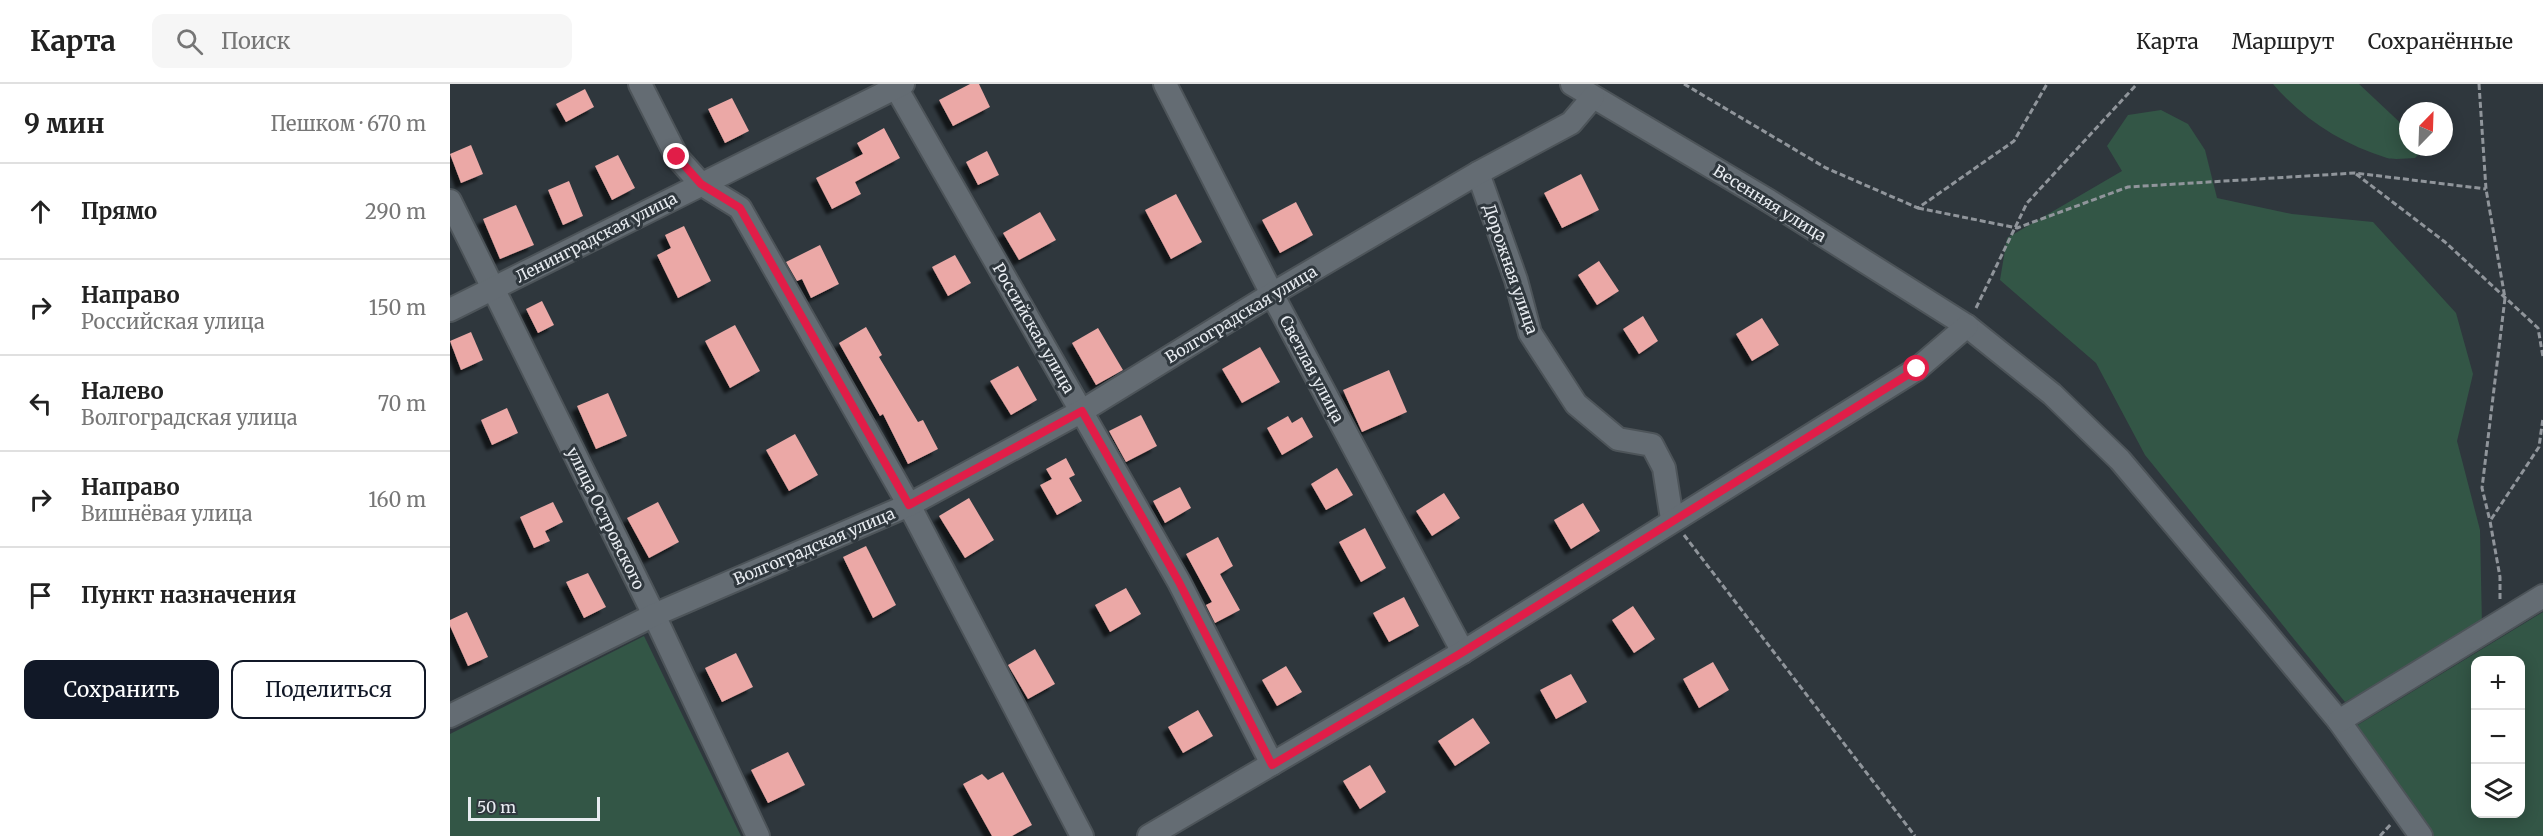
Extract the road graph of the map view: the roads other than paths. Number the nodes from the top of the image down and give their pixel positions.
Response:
1 (640, 84) edge
2 (1165, 84) edge
3 (1572, 84) edge
4 (898, 85) edge
5 (1593, 97) junction
6 (1478, 173) junction
7 (701, 184) junction
8 (450, 201) edge
9 (494, 290) junction
10 (1272, 294) junction
11 (450, 310) edge
12 (1967, 326) junction
13 (1082, 411) junction
14 (909, 505) junction
15 (1672, 519) junction
16 (2543, 596) edge
17 (654, 615) junction
18 (1463, 652) junction
19 (453, 707) edge
20 (2338, 721) junction
21 (1272, 765) junction
22 (758, 836) edge
23 (1082, 836) edge
24 (1149, 836) edge
25 (2421, 836) edge

1 - 7 street
2 - 10 street, Светлая улица
3 - 5 street, Весенняя улица
4 - 7 street, Ленинградская улица
4 - 13 street, Российская улица
5 - 6 street, Волгоградская улица
5 - 12 street, Весенняя улица
6 - 10 street, Волгоградская улица
6 - 15 street, Дорожная улица
7 - 9 street, Ленинградская улица
7 - 14 street
8 - 9 street, улица Островского
9 - 11 street, Ленинградская улица
9 - 17 street, улица Островского
10 - 13 street, Волгоградская улица
10 - 18 street, Светлая улица
12 - 15 street
12 - 20 street, Весенняя улица
13 - 14 street, Волгоградская улица
13 - 21 street, Российская улица
14 - 17 street, Волгоградская улица
14 - 23 street
15 - 18 street
16 - 20 street
17 - 19 street, Волгоградская улица
17 - 22 street, улица Островского
18 - 21 street
20 - 25 street, Весенняя улица
21 - 24 street

